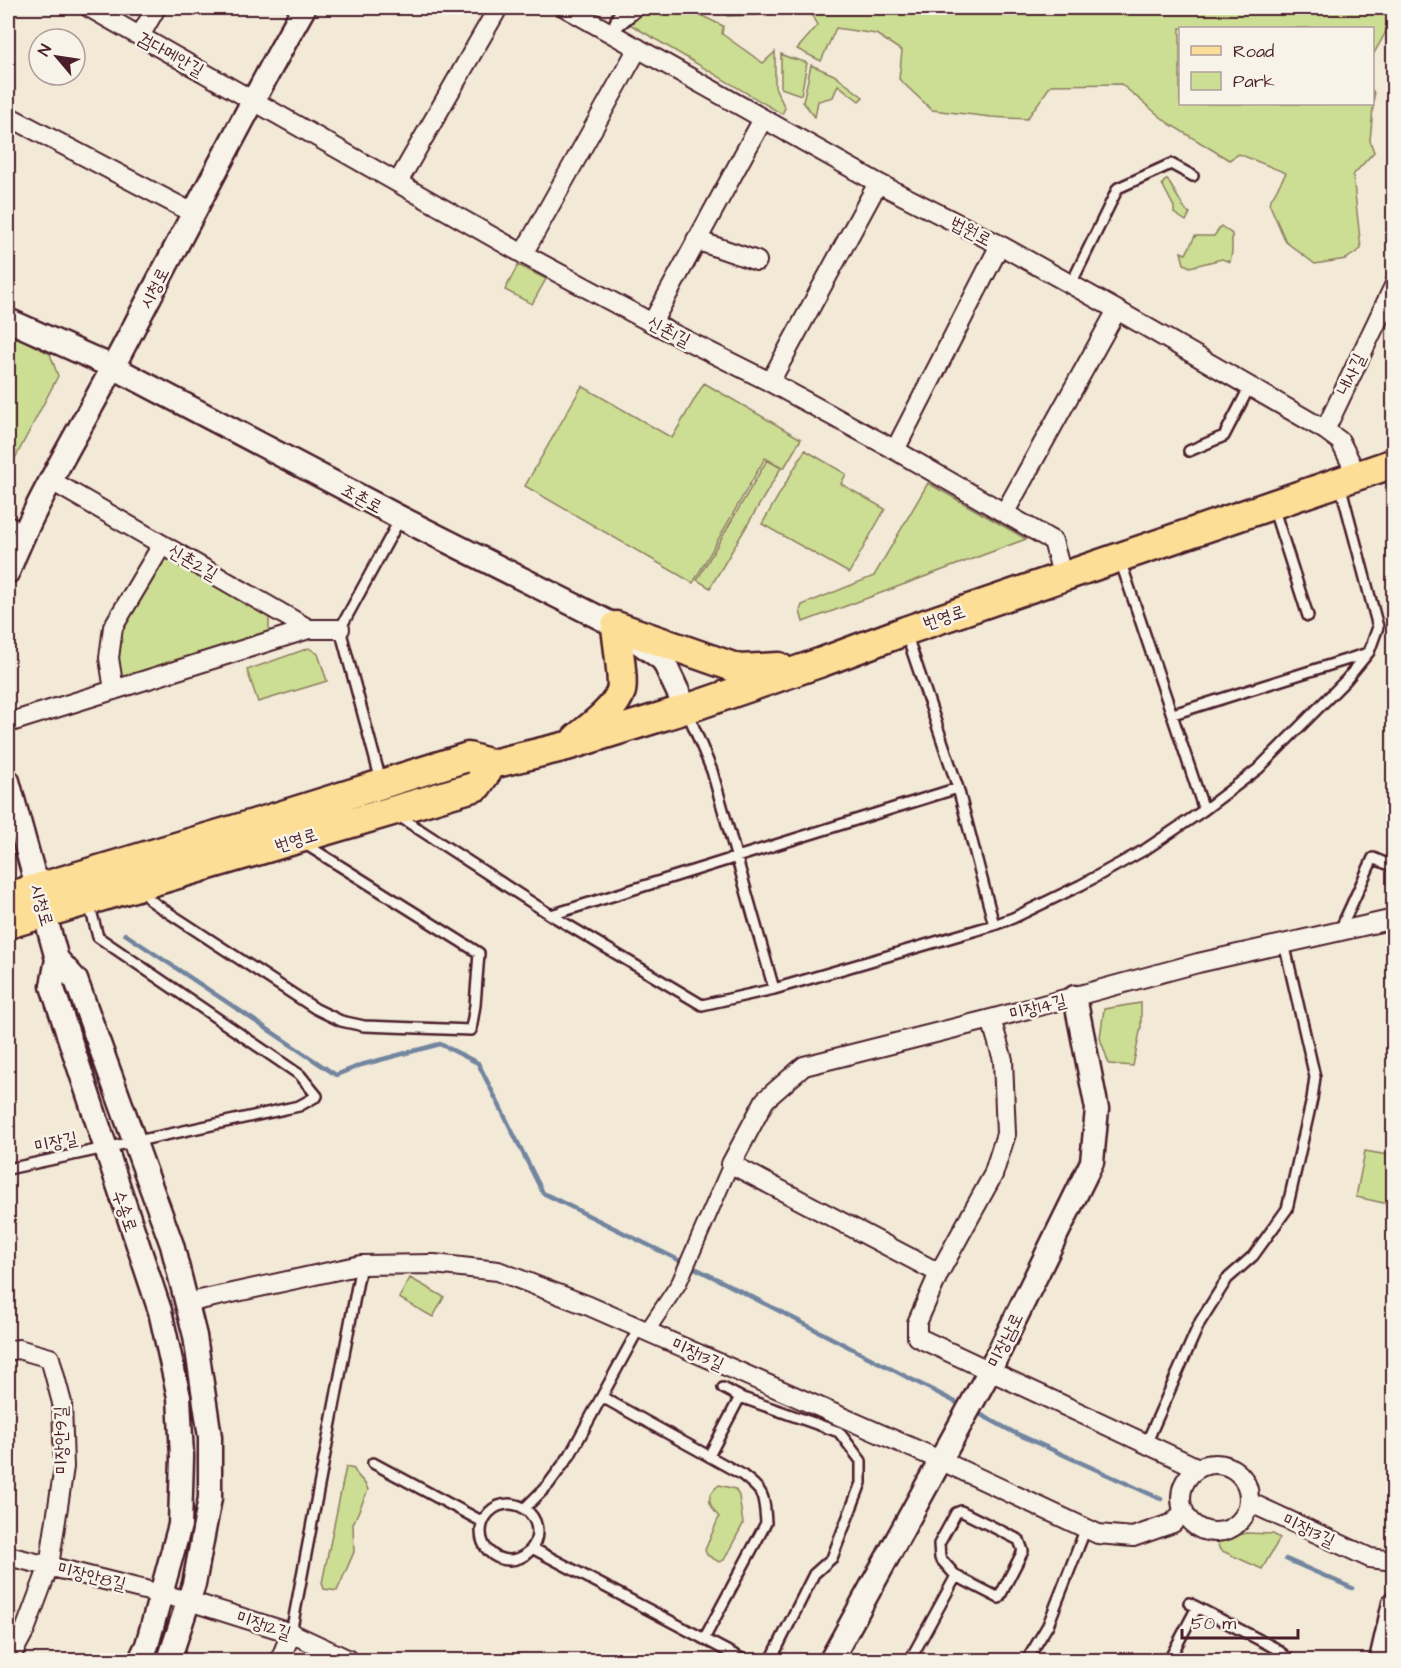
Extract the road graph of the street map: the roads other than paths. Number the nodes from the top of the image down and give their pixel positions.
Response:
1 (90, 8) edge
2 (156, 8) edge
3 (304, 8) edge
4 (498, 8) edge
5 (567, 8) edge
6 (625, 8) edge
7 (640, 8) edge
8 (611, 32) junction
9 (140, 36) junction
10 (638, 48) junction
11 (253, 99) junction
12 (8, 116) edge
13 (763, 119) junction
14 (1193, 176) dead end
15 (398, 182) junction
16 (878, 183) junction
17 (193, 213) junction
18 (696, 240) junction
19 (1000, 246) junction
20 (523, 254) junction
21 (757, 261) dead end
22 (1071, 284) junction
23 (1394, 286) edge
24 (1117, 309) junction
25 (8, 320) edge
26 (652, 323) junction
27 (113, 367) junction
28 (770, 382) junction
29 (1250, 386) junction
30 (1325, 429) junction
31 (895, 450) junction
32 (1189, 452) dead end
33 (1394, 463) edge
34 (1348, 478) junction
35 (50, 480) junction
36 (1272, 505) junction
37 (1005, 512) junction
38 (401, 518) junction
39 (16, 525) edge
40 (162, 545) junction
41 (1119, 558) junction
42 (8, 572) edge
43 (1063, 578) junction
44 (1308, 616) dead end
45 (616, 626) junction
46 (309, 629) junction
47 (340, 629) junction
48 (905, 631) junction
49 (1369, 652) junction
50 (822, 662) junction
51 (114, 690) junction
52 (686, 709) junction
53 (1173, 714) junction
54 (8, 723) edge
55 (567, 746) junction
56 (492, 764) junction
57 (8, 781) edge
58 (381, 784) junction
59 (958, 788) junction
60 (390, 810) junction
61 (1204, 810) junction
62 (298, 840) junction
63 (737, 855) junction
64 (1394, 867) edge
65 (137, 872) junction
66 (85, 888) junction
67 (8, 897) edge
68 (41, 901) junction
69 (551, 915) junction
70 (1394, 919) edge
71 (8, 924) edge
72 (994, 925) junction
73 (1340, 930) junction
74 (1284, 943) junction
75 (57, 959) junction
76 (774, 989) junction
77 (1075, 997) junction
78 (991, 1019) junction
79 (134, 1142) junction
80 (108, 1147) junction
81 (731, 1164) junction
82 (8, 1169) edge
83 (361, 1265) junction
84 (939, 1272) junction
85 (186, 1303) junction
86 (643, 1330) junction
87 (8, 1351) edge
88 (984, 1381) junction
89 (723, 1388) dead end
90 (740, 1396) junction
91 (603, 1397) junction
92 (1146, 1444) junction
93 (945, 1451) junction
94 (708, 1456) junction
95 (373, 1463) dead end
96 (1198, 1468) junction
97 (1249, 1502) junction
98 (524, 1509) junction
99 (1184, 1512) junction
100 (483, 1522) junction
101 (1086, 1528) junction
102 (532, 1548) junction
103 (8, 1556) edge
104 (1394, 1562) edge
105 (49, 1566) junction
106 (956, 1576) junction
107 (175, 1597) junction
108 (1394, 1604) edge
109 (291, 1633) junction
110 (704, 1640) junction
111 (9, 1660) edge
112 (140, 1660) edge
113 (169, 1660) edge
114 (280, 1660) edge
115 (349, 1660) edge
116 (744, 1660) edge
117 (771, 1660) edge
118 (831, 1660) edge
119 (910, 1660) edge
120 (1027, 1660) edge
121 (1169, 1660) edge
122 (1288, 1660) edge
123 (1381, 1660) edge

1 - 9 street, 검다메안길
2 - 9 street
3 - 11 street, 시청로
4 - 15 street
5 - 8 street, 법원로
6 - 8 lane
7 - 8 lane
8 - 10 street, 법원로
9 - 11 street, 검다메안길
10 - 13 street, 법원로
10 - 20 street
11 - 15 street, 신촌1길
11 - 17 street, 시청로
12 - 17 street
13 - 16 street, 법원로
13 - 18 street
14 - 22 lane
15 - 20 street, 신촌1길
16 - 19 street, 법원로
16 - 28 street
17 - 27 street, 시청로
18 - 21 street
18 - 26 street
19 - 22 street, 법원로
19 - 31 street
20 - 26 street, 신촌1길
22 - 24 street, 법원로
23 - 30 street, 내사길
24 - 29 street, 법원로
24 - 37 street
25 - 27 street, 조촌로
26 - 28 street, 신촌1길
27 - 35 street, 시청로
27 - 38 street, 조촌로
28 - 31 street, 신촌1길
29 - 30 street, 법원로
29 - 32 lane
30 - 34 street, 법원로
31 - 37 street, 신촌1길
33 - 34 main road, 번영로
34 - 36 main road, 번영로
34 - 49 lane
35 - 39 street, 시청로
35 - 40 street, 신촌2길
36 - 41 main road, 번영로
36 - 44 lane
37 - 43 street, 신촌1길
38 - 45 street, 조촌로
38 - 47 lane
39 - 42 street, 시청로
40 - 46 street, 신촌2길
40 - 51 street
41 - 43 main road, 번영로
41 - 53 lane
43 - 48 main road, 번영로
45 - 50 main road
45 - 52 street, 조촌로
45 - 55 main road
46 - 47 street, 신촌2길
46 - 51 street
47 - 58 lane
48 - 50 main road, 번영로
48 - 59 lane
49 - 53 lane
49 - 61 lane
50 - 52 main road, 번영로
51 - 54 street
52 - 55 main road, 번영로
52 - 63 lane
53 - 61 lane
55 - 56 main road, 번영로
56 - 58 main road, 번영로
56 - 60 main road, 번영로
57 - 68 street, 시청로
58 - 65 main road, 번영로
59 - 63 lane
59 - 72 lane
60 - 62 main road, 번영로
60 - 69 lane
61 - 72 lane
62 - 65 main road, 번영로
62 - 65 lane
63 - 69 lane
63 - 76 lane
64 - 73 lane
65 - 66 main road, 번영로
66 - 68 main road, 번영로
66 - 79 lane
67 - 68 main road, 번영로
68 - 71 main road, 번영로
68 - 75 street, 시청로
69 - 76 lane
70 - 73 street, 미장14길
72 - 76 lane
73 - 74 street, 미장14길
74 - 77 street, 미장14길
74 - 92 lane
75 - 79 street, 수송로
75 - 80 street, 수송로
77 - 78 street, 미장14길
77 - 88 street, 미장남로
78 - 81 street, 미장14길
78 - 84 street
79 - 80 lane
79 - 85 street, 수송로
80 - 82 lane, 미장길
80 - 107 street, 수송로
81 - 84 street
81 - 86 street
83 - 85 street, 미장13길
83 - 86 street, 미장13길
83 - 109 lane
84 - 88 street
85 - 107 street, 수송로
86 - 91 lane
86 - 93 street, 미장13길
87 - 105 street, 미장안9길
88 - 92 street
88 - 93 street, 미장남로
89 - 90 lane
90 - 94 lane
90 - 117 lane
91 - 94 lane
91 - 98 lane
92 - 96 street
93 - 101 street, 미장13길
93 - 118 street, 미장남로
94 - 110 lane
95 - 100 lane
96 - 97 street
96 - 99 street
97 - 99 street
97 - 104 street, 미장13길
98 - 100 lane
98 - 102 lane
99 - 101 street, 미장13길
100 - 102 lane
101 - 120 lane
102 - 110 lane
103 - 105 street, 미장안8길
105 - 107 street, 미장안8길
105 - 111 street
106 - 106 lane
106 - 119 lane
107 - 109 street, 미장12길
107 - 112 street, 수송로
107 - 113 street, 수송로
108 - 123 street
109 - 114 street
109 - 115 street, 미장12길
110 - 116 lane
121 - 122 lane

